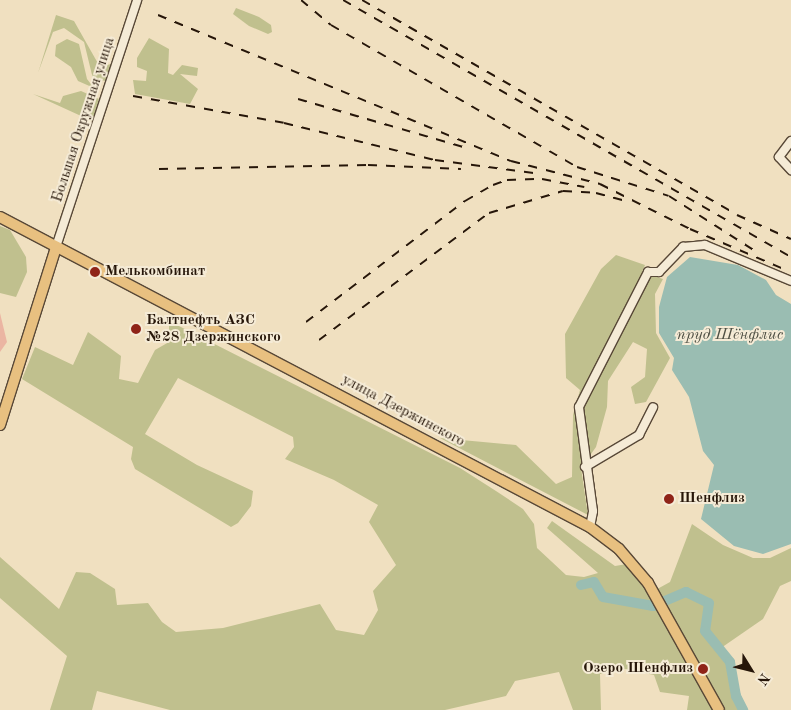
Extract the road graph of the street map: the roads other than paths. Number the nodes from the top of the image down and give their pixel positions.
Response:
1 (137, 0) edge
2 (791, 141) edge
3 (791, 170) edge
4 (0, 217) edge
5 (56, 247) junction
6 (791, 282) edge
7 (653, 407) dead end
8 (0, 425) edge
9 (585, 467) junction
10 (590, 527) junction
11 (719, 710) edge

1 - 5 street, Большая Окружная улица
2 - 3 street
4 - 5 main road, улица Дзержинского
5 - 8 main road
5 - 10 main road, улица Дзержинского
6 - 9 street
7 - 9 street
9 - 10 street
10 - 11 main road, улица Дзержинского

